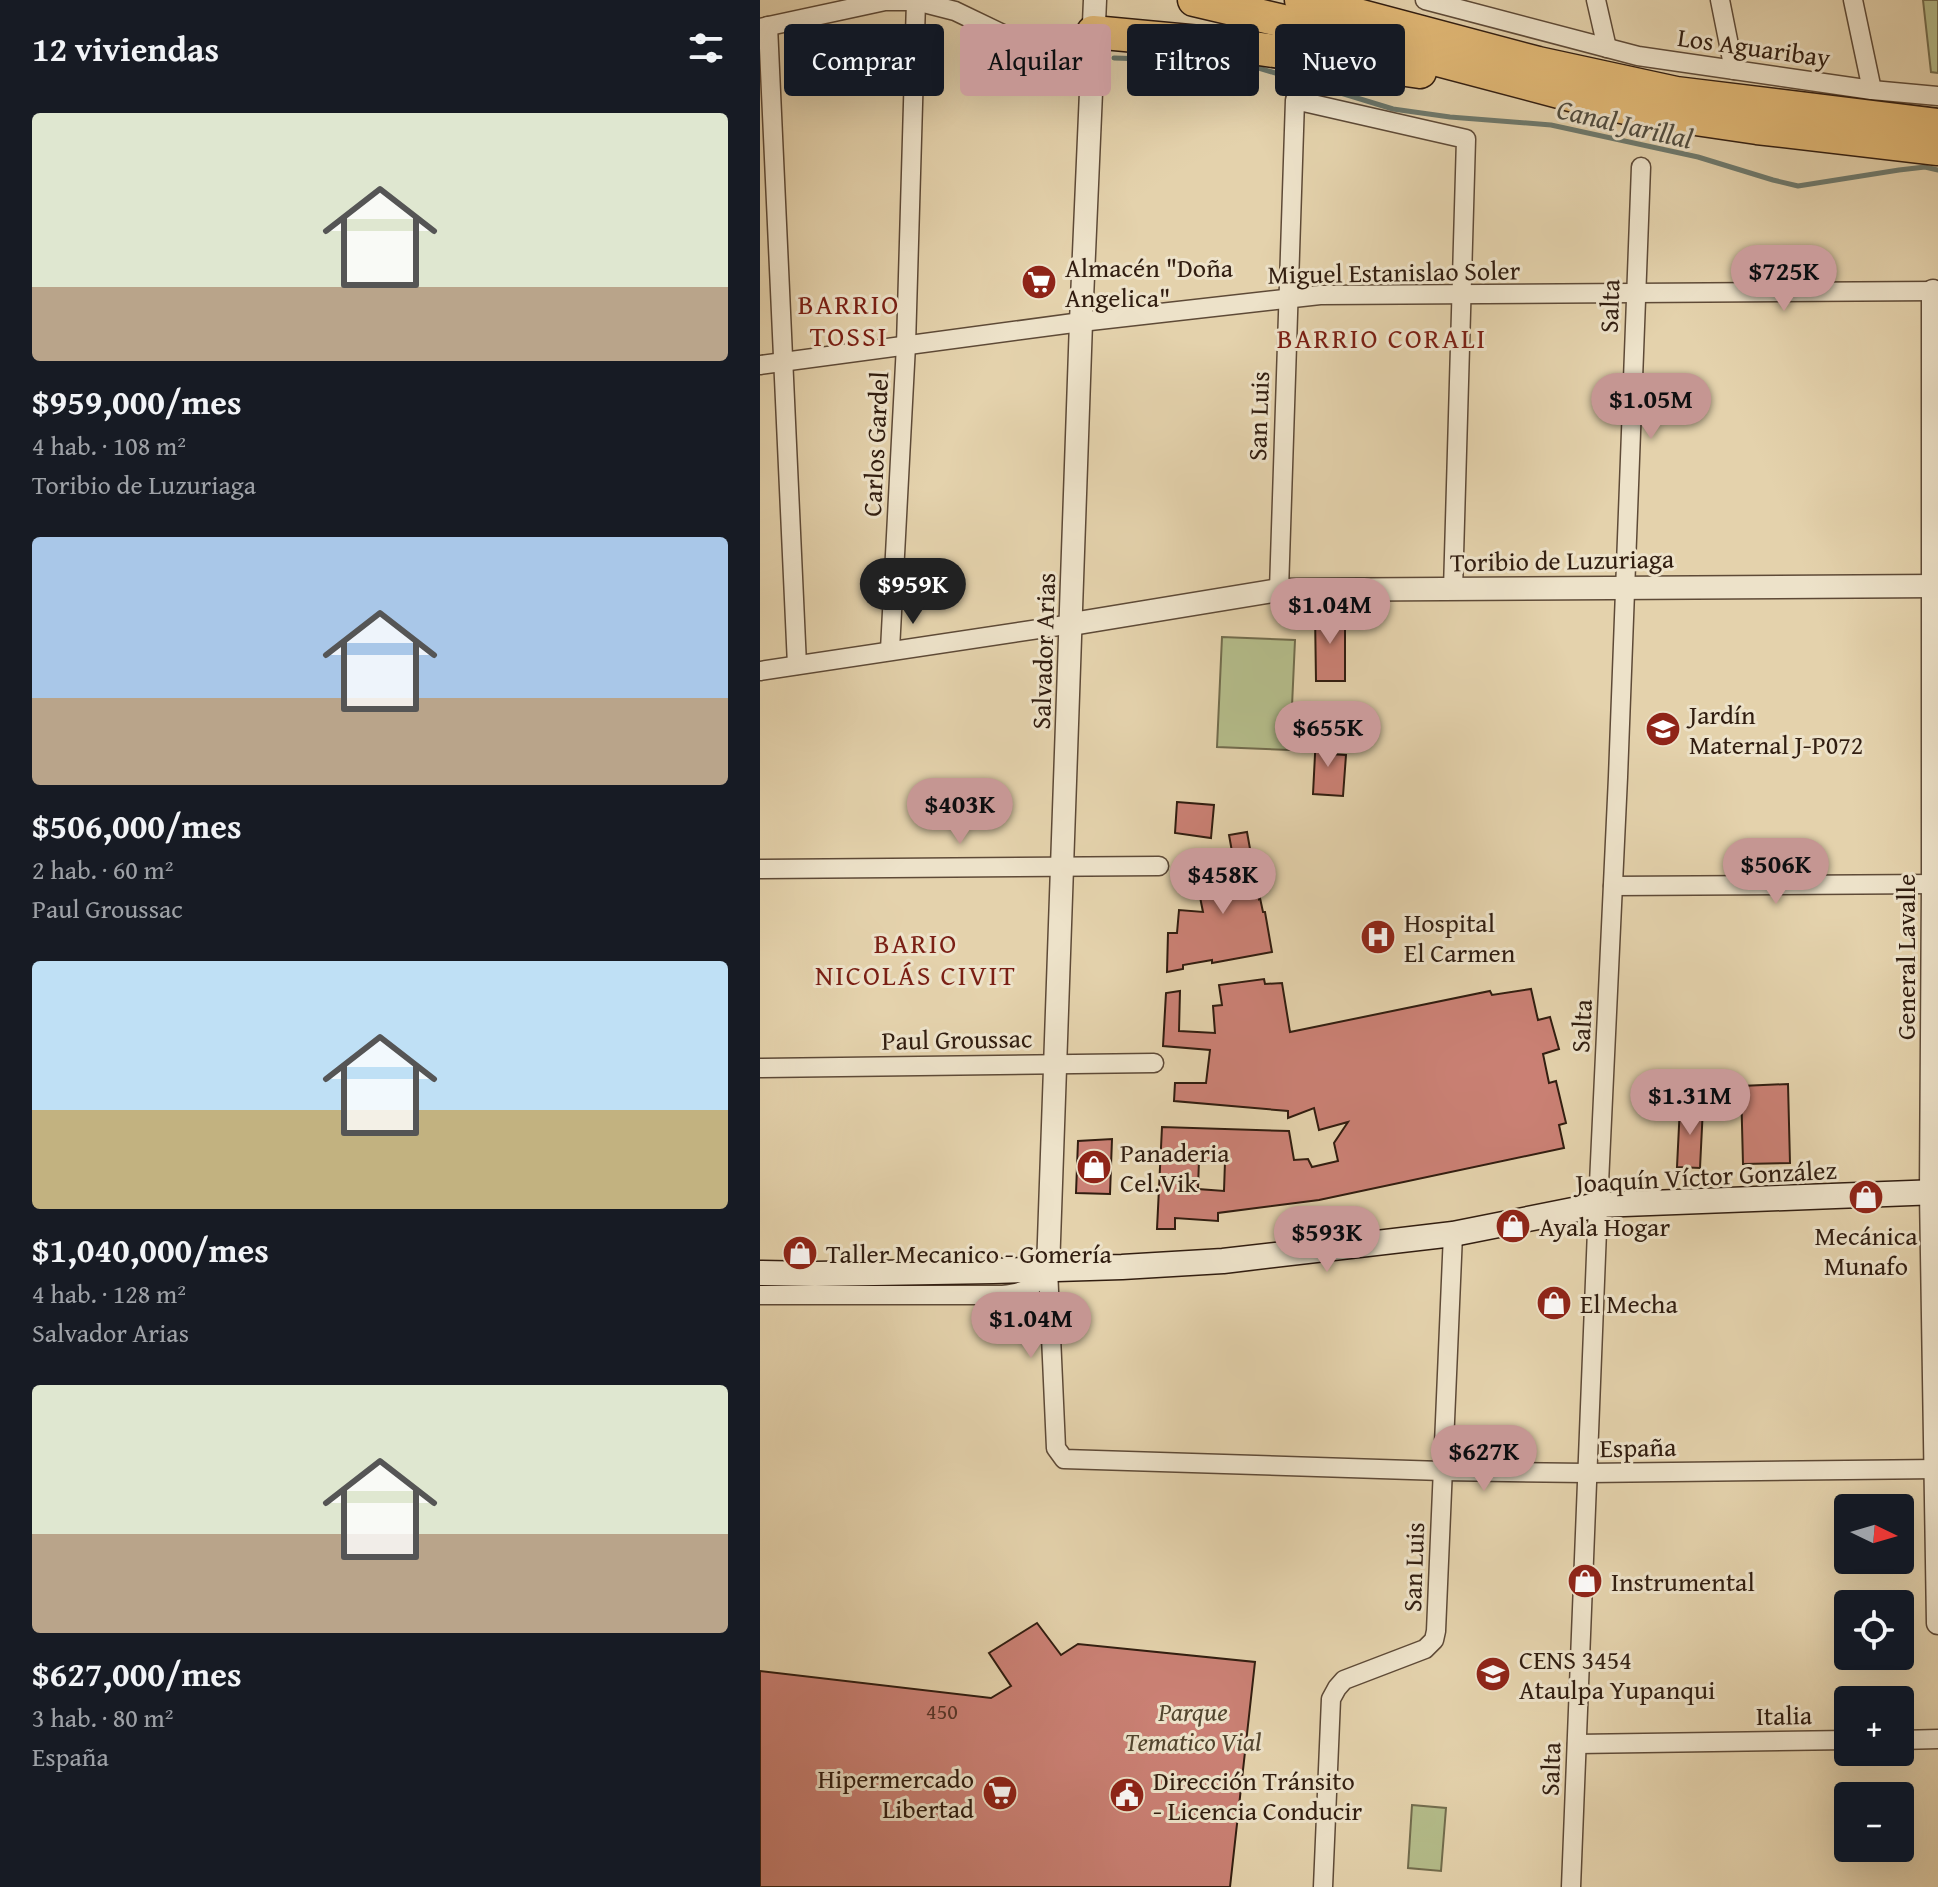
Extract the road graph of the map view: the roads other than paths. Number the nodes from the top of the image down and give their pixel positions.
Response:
1 (1194, 0) edge
2 (1301, 0) edge
3 (1425, 0) edge
4 (1596, 0) edge
5 (1720, 0) edge
6 (1853, 0) edge
7 (916, 1) edge
8 (1450, 4) edge
9 (1094, 16) edge
10 (982, 24) edge
11 (764, 27) edge
12 (1607, 48) junction
13 (1734, 70) junction
14 (1872, 90) junction
15 (1091, 96) edge
16 (1938, 96) edge
17 (1578, 97) junction
18 (1938, 125) edge
19 (1938, 149) edge
20 (1641, 167) dead end
21 (1935, 291) edge
22 (1636, 293) junction
23 (1461, 295) junction
24 (1288, 297) junction
25 (1081, 322) junction
26 (906, 345) junction
27 (782, 362) junction
28 (760, 365) edge
29 (1936, 586) edge
30 (1625, 588) junction
31 (1279, 590) junction
32 (1453, 590) junction
33 (1072, 624) junction
34 (890, 650) junction
35 (797, 665) junction
36 (760, 671) edge
37 (1063, 866) junction
38 (1159, 866) dead end
39 (760, 869) edge
40 (1936, 884) edge
41 (1613, 886) junction
42 (1154, 1063) dead end
43 (1056, 1064) junction
44 (760, 1068) edge
45 (1935, 1192) edge
46 (1598, 1205) junction
47 (1453, 1234) junction
48 (1048, 1269) junction
49 (760, 1273) edge
50 (760, 1295) edge
51 (1056, 1448) joint
52 (1937, 1469) edge
53 (1442, 1471) junction
54 (1587, 1473) junction
55 (1938, 1623) edge
56 (1938, 1739) edge
57 (1834, 1740) edge
58 (1914, 1740) edge
59 (1577, 1744) junction
60 (1323, 1887) edge
61 (1571, 1887) edge

1 - 17 highway
2 - 18 highway
3 - 8 street, Los Aguaribay
4 - 12 street
5 - 13 street
6 - 14 street
7 - 10 street
7 - 11 street
7 - 26 street, Carlos Gardel
8 - 12 street, Los Aguaribay
9 - 17 highway
11 - 27 street
12 - 13 street, Los Aguaribay
13 - 14 street, Los Aguaribay
14 - 16 street, Los Aguaribay
15 - 25 street, Salvador Arias
17 - 19 highway
20 - 22 street, Salta
21 - 22 street, Miguel Estanislao Soler
21 - 29 street, General Lavalle
22 - 23 street, Miguel Estanislao Soler
22 - 30 street, Salta
23 - 24 street, Miguel Estanislao Soler
23 - 24 street, San Luis
23 - 32 street
24 - 25 street, Miguel Estanislao Soler
24 - 31 street, San Luis
25 - 26 street, Miguel Estanislao Soler
25 - 33 street, Salvador Arias
26 - 27 street, Miguel Estanislao Soler
26 - 34 street, Carlos Gardel
27 - 28 street, Miguel Estanislao Soler
27 - 35 street
29 - 30 street, Toribio de Luzuriaga
29 - 40 street, General Lavalle
30 - 32 street, Toribio de Luzuriaga
30 - 41 street, Salta
31 - 32 street, Toribio de Luzuriaga
31 - 33 street, Toribio de Luzuriaga
33 - 34 street, Toribio de Luzuriaga
33 - 37 street, Salvador Arias
34 - 35 street, Toribio de Luzuriaga
35 - 36 street, Toribio de Luzuriaga
37 - 38 street
37 - 39 street
37 - 43 street, Salvador Arias
40 - 41 street
40 - 45 street, General Lavalle
41 - 46 street, Salta
42 - 43 street, Paul Groussac
43 - 44 street, Paul Groussac
43 - 48 street, Salvador Arias
45 - 46 main road, Joaquín Víctor González
45 - 52 street, General Lavalle
46 - 47 main road, Joaquín Víctor González
46 - 54 street, Salta
47 - 48 main road, Joaquín Víctor González
47 - 53 street, San Luis
48 - 49 main road, Joaquín Víctor González
48 - 50 street
48 - 51 street, Salvador Arias
51 - 53 street, España
52 - 54 street, España
52 - 55 street, General Lavalle
53 - 54 street, España
53 - 60 street, San Luis
54 - 59 street, Salta
56 - 58 street
57 - 59 street, Italia
59 - 61 street, Salta

